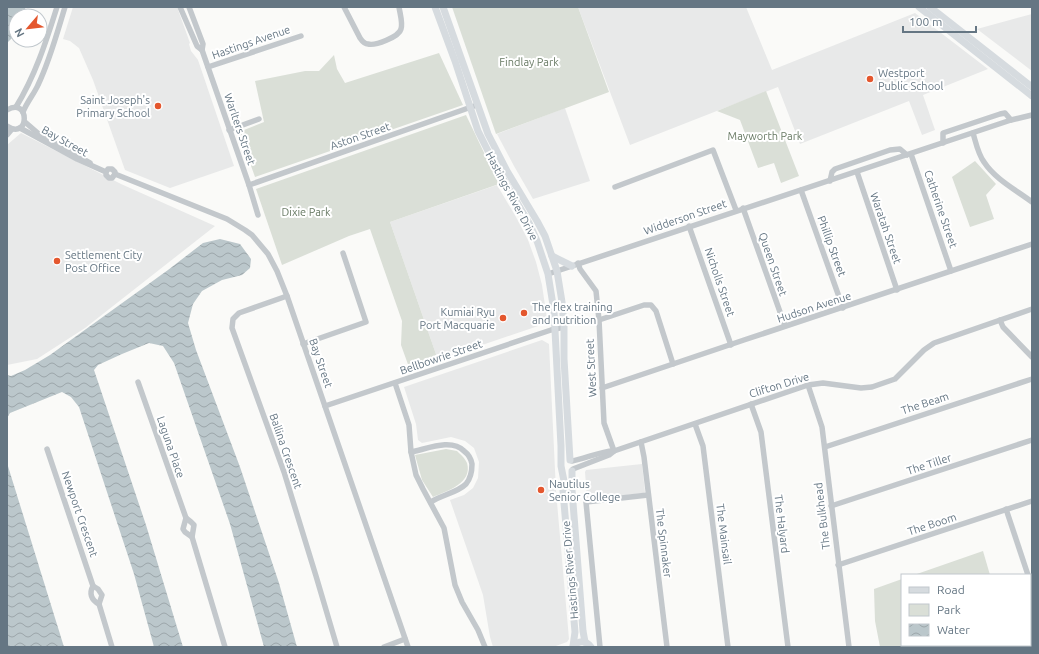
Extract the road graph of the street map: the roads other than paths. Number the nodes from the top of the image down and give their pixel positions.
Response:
1 (57, 7) edge
2 (65, 7) edge
3 (180, 7) edge
4 (189, 7) edge
5 (344, 7) edge
6 (398, 7) edge
7 (435, 7) edge
8 (444, 7) edge
9 (919, 7) edge
10 (930, 7) edge
11 (301, 36) dead end
12 (202, 50) junction
13 (208, 67) junction
14 (1032, 87) edge
15 (1032, 96) edge
16 (477, 105) junction
17 (16, 107) junction
18 (470, 108) junction
19 (7, 110) edge
20 (23, 112) junction
21 (1030, 116) edge
22 (259, 119) dead end
23 (1011, 120) junction
24 (24, 122) junction
25 (1032, 122) edge
26 (10, 128) edge
27 (20, 128) junction
28 (229, 130) junction
29 (973, 133) junction
30 (7, 135) edge
31 (943, 143) junction
32 (909, 155) junction
33 (103, 171) junction
34 (857, 172) junction
35 (830, 181) junction
36 (249, 185) junction
37 (615, 187) dead end
38 (801, 190) junction
39 (1032, 202) edge
40 (743, 208) junction
41 (736, 210) junction
42 (258, 215) dead end
43 (689, 226) junction
44 (1032, 244) edge
45 (343, 253) dead end
46 (552, 256) junction
47 (575, 265) junction
48 (557, 271) junction
49 (951, 271) junction
50 (548, 274) junction
51 (897, 290) junction
52 (287, 296) junction
53 (843, 308) junction
54 (1032, 309) edge
55 (599, 320) junction
56 (1000, 320) junction
57 (784, 326) junction
58 (564, 327) junction
59 (555, 328) junction
60 (303, 344) junction
61 (731, 345) junction
62 (1032, 357) edge
63 (673, 364) junction
64 (1032, 379) edge
65 (138, 382) dead end
66 (395, 383) junction
67 (808, 385) junction
68 (602, 388) junction
69 (751, 404) junction
70 (325, 406) junction
71 (695, 424) junction
72 (1032, 440) edge
73 (641, 442) junction
74 (825, 447) junction
75 (47, 449) dead end
76 (614, 451) junction
77 (412, 452) junction
78 (572, 465) junction
79 (562, 467) junction
80 (648, 495) junction
81 (1032, 501) edge
82 (431, 502) junction
83 (831, 506) junction
84 (1006, 510) junction
85 (186, 518) junction
86 (192, 537) junction
87 (838, 565) junction
88 (1028, 574) edge
89 (93, 586) junction
90 (99, 604) junction
91 (405, 640) junction
92 (588, 644) edge
93 (573, 646) edge
94 (112, 647) edge
95 (225, 647) edge
96 (337, 647) edge
97 (384, 647) edge
98 (408, 647) edge
99 (486, 647) edge
100 (600, 647) edge
101 (667, 647) edge
102 (728, 647) edge
103 (788, 647) edge
104 (849, 647) edge

1 - 17 street
2 - 20 street
3 - 12 street, Warlters Street
4 - 12 street, Warlters Street
5 - 6 street
7 - 18 main road, Hastings River Drive
8 - 16 main road, Hastings River Drive
9 - 15 main road
10 - 14 main road
11 - 13 street, Hastings Avenue
12 - 13 street, Warlters Street
13 - 28 street, Warlters Street
16 - 18 street, Aston Street
16 - 46 main road, Hastings River Drive
17 - 19 street
17 - 20 street
18 - 36 street, Aston Street
18 - 50 main road, Hastings River Drive
20 - 24 street
21 - 23 street, Widderson Street
21 - 25 street
22 - 28 street
23 - 29 street, Widderson Street
23 - 31 street, Widderson Street
24 - 27 street
24 - 33 street, Bay Street
26 - 27 street
26 - 30 street
27 - 33 street, Bay Street
28 - 36 street, Warlters Street
29 - 31 street, Widderson Street
29 - 39 street
31 - 32 street, Widderson Street
32 - 34 street, Widderson Street
32 - 35 street
32 - 49 street, Catherine Street
33 - 52 street, Bay Street
34 - 35 street, Widderson Street
34 - 51 street, Waratah Street
35 - 38 street, Widderson Street
36 - 42 street, Warlters Street
37 - 41 street
38 - 40 street, Widderson Street
38 - 53 street, Phillip Street
40 - 41 street, Widderson Street
40 - 57 street, Queen Street
41 - 43 street, Widderson Street
43 - 47 street, Widderson Street
43 - 61 street, Nicholls Street
44 - 49 street, Hudson Avenue
45 - 60 street
46 - 47 main road
46 - 48 main road, Hastings River Drive
47 - 48 street, Widderson Street
47 - 55 street, West Street
48 - 50 street, Widderson Street
48 - 58 main road, Hastings River Drive
49 - 51 street, Hudson Avenue
50 - 59 main road, Hastings River Drive
51 - 53 street, Hudson Avenue
52 - 60 street, Bay Street
52 - 96 street, Ballina Crescent
53 - 57 street, Hudson Avenue
54 - 56 street, Clifton Drive
55 - 63 street
55 - 68 street, West Street
56 - 62 street
56 - 67 street, Clifton Drive
57 - 61 street, Hudson Avenue
58 - 59 street, Bellbowrie Street
58 - 78 main road, Hastings River Drive
59 - 66 street, Bellbowrie Street
59 - 79 main road, Hastings River Drive
60 - 70 street, Bay Street
61 - 63 street, Hudson Avenue
63 - 68 street, Hudson Avenue
64 - 74 street, The Beam
65 - 85 street, Laguna Place
66 - 70 street, Bellbowrie Street
66 - 77 street
67 - 69 street, Clifton Drive
67 - 74 street, The Bulkhead
68 - 76 street, West Street
69 - 71 street, Clifton Drive
69 - 103 street, The Halyard
70 - 91 street, Bay Street
71 - 73 street, Clifton Drive
71 - 102 street, The Mainsail
72 - 83 street, The Tiller
73 - 76 street, Clifton Drive
73 - 80 street, The Spinnaker
74 - 83 street, The Bulkhead
75 - 89 street, Newport Crescent
76 - 78 street, Clifton Drive
77 - 82 street
77 - 82 street
78 - 79 main road
78 - 79 main road
78 - 92 main road, Hastings River Drive
79 - 93 main road, Hastings River Drive
80 - 100 street, Hastings River Drive
80 - 101 street, The Spinnaker
81 - 84 street, The Boom
82 - 99 street
83 - 87 street, The Bulkhead
84 - 87 street, The Boom
84 - 88 street
85 - 86 street, Laguna Place
85 - 86 street, Laguna Place
86 - 95 street, Laguna Place
87 - 104 street, The Bulkhead
89 - 90 street, Newport Crescent
89 - 90 street, Newport Crescent
90 - 94 street, Newport Crescent
91 - 97 street
91 - 98 street, Bay Street
92 - 93 main road

